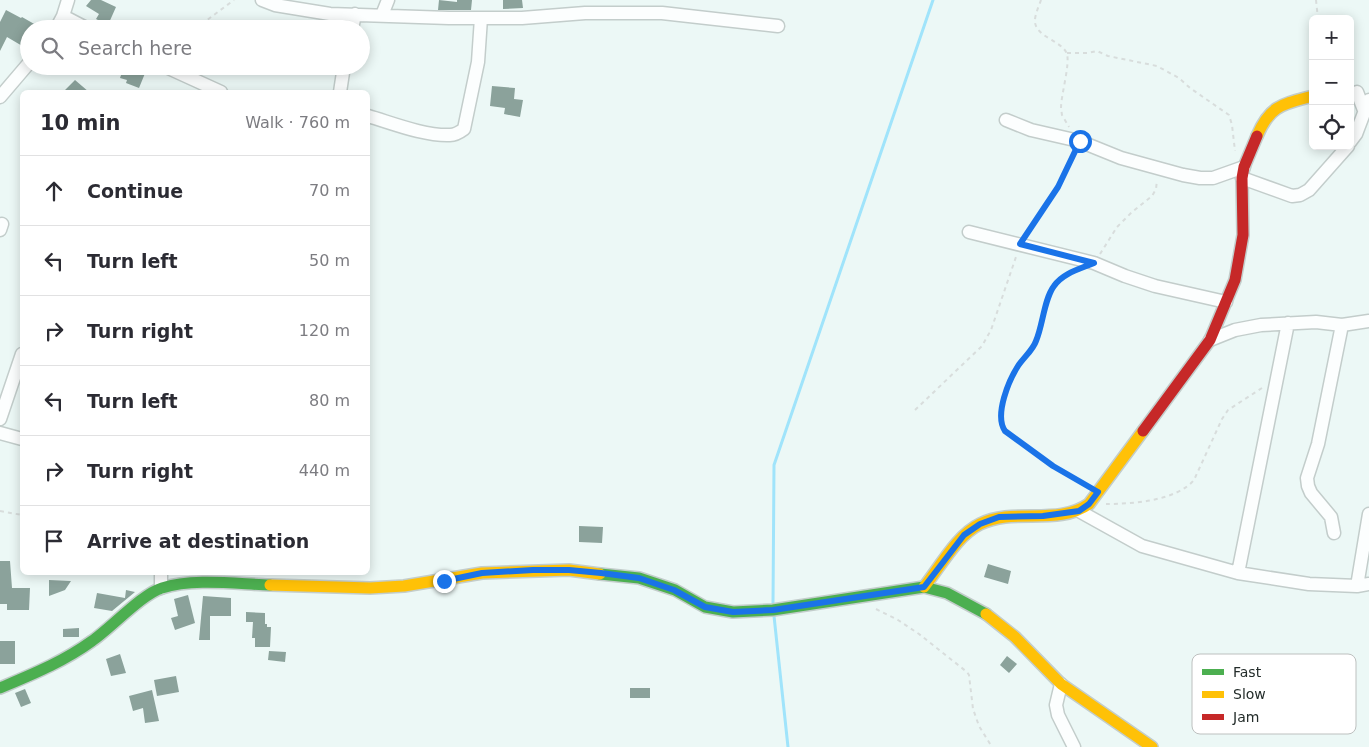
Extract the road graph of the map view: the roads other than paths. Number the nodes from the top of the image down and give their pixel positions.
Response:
1 (68, 0) edge
2 (262, 0) edge
3 (388, 0) edge
4 (355, 14) junction
5 (382, 15) junction
6 (63, 16) junction
7 (481, 18) junction
8 (61, 20) edge
9 (71, 20) edge
10 (354, 20) edge
11 (778, 26) dead end
12 (20, 73) edge
13 (184, 75) edge
14 (343, 75) edge
15 (217, 90) edge
16 (340, 90) edge
17 (1359, 91) edge
18 (0, 96) edge
19 (1309, 97) edge
20 (1367, 105) edge
21 (370, 117) edge
22 (1006, 120) dead end
23 (1354, 137) edge
24 (1344, 150) edge
25 (1243, 173) junction
26 (969, 232) dead end
27 (1226, 302) junction
28 (1369, 321) edge
29 (1288, 323) junction
30 (1342, 325) junction
31 (1210, 340) junction
32 (20, 360) edge
33 (0, 419) edge
34 (0, 433) edge
35 (20, 439) edge
36 (1084, 507) junction
37 (1369, 514) edge
38 (1334, 532) dead end
39 (1238, 573) junction
40 (161, 575) edge
41 (1363, 585) edge
42 (924, 587) junction
43 (160, 588) junction
44 (1061, 684) junction
45 (0, 688) edge
46 (1074, 747) edge
47 (1152, 747) edge

1 - 6 street
2 - 4 street
3 - 5 street
4 - 5 street
4 - 10 street
5 - 7 street
6 - 8 street
6 - 9 street
7 - 11 street
7 - 21 street
12 - 18 street
13 - 15 street
14 - 16 street
17 - 20 street
19 - 25 street
20 - 23 street
22 - 25 street
24 - 25 street
25 - 27 street
26 - 27 street
27 - 31 street
28 - 30 street
29 - 30 street
29 - 31 street
29 - 39 street
30 - 38 street
31 - 36 street
32 - 33 street
34 - 35 street
36 - 39 street
36 - 42 street
37 - 41 street
39 - 41 street
40 - 43 street
42 - 43 street
42 - 44 street
43 - 45 street
44 - 46 street
44 - 47 street

